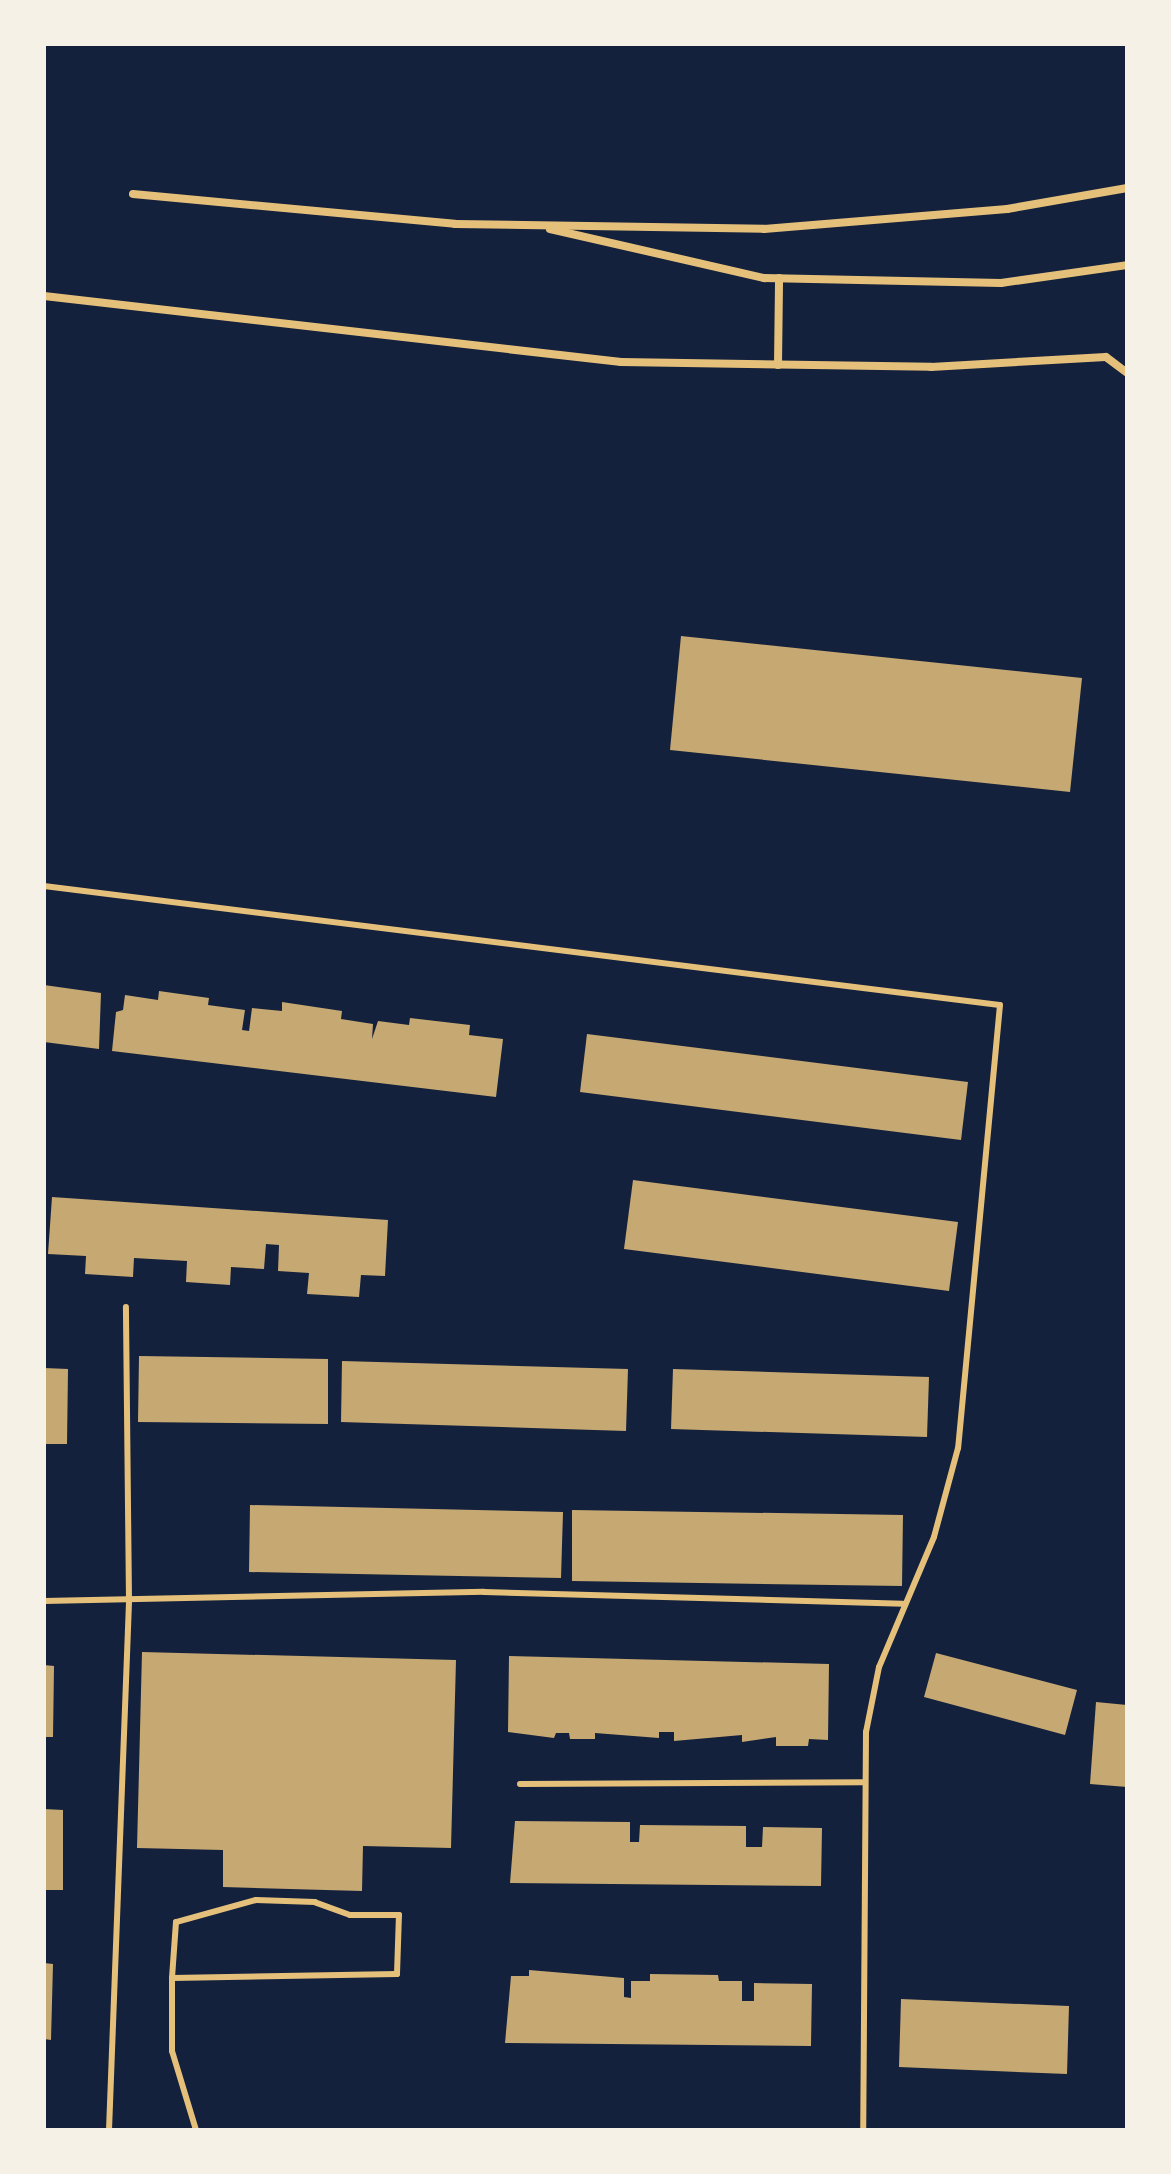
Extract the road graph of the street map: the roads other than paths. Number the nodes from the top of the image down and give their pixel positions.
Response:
1 (1127, 188) edge
2 (133, 194) dead end
3 (533, 226) junction
4 (1127, 265) edge
5 (779, 278) junction
6 (44, 296) edge
7 (778, 365) junction
8 (1127, 373) edge
9 (44, 886) edge
10 (126, 1307) dead end
11 (44, 1601) edge
12 (129, 1601) junction
13 (903, 1604) junction
14 (865, 1782) junction
15 (520, 1784) dead end
16 (172, 1978) junction
17 (109, 2130) edge
18 (196, 2130) edge
19 (863, 2130) edge

1 - 3 street
2 - 3 street
3 - 5 street
4 - 5 street
5 - 7 street
6 - 7 street
7 - 8 street
9 - 13 lane
10 - 12 lane
11 - 12 lane
12 - 13 lane
12 - 17 lane
13 - 14 lane
14 - 15 lane
14 - 19 lane
16 - 16 lane
16 - 18 lane

